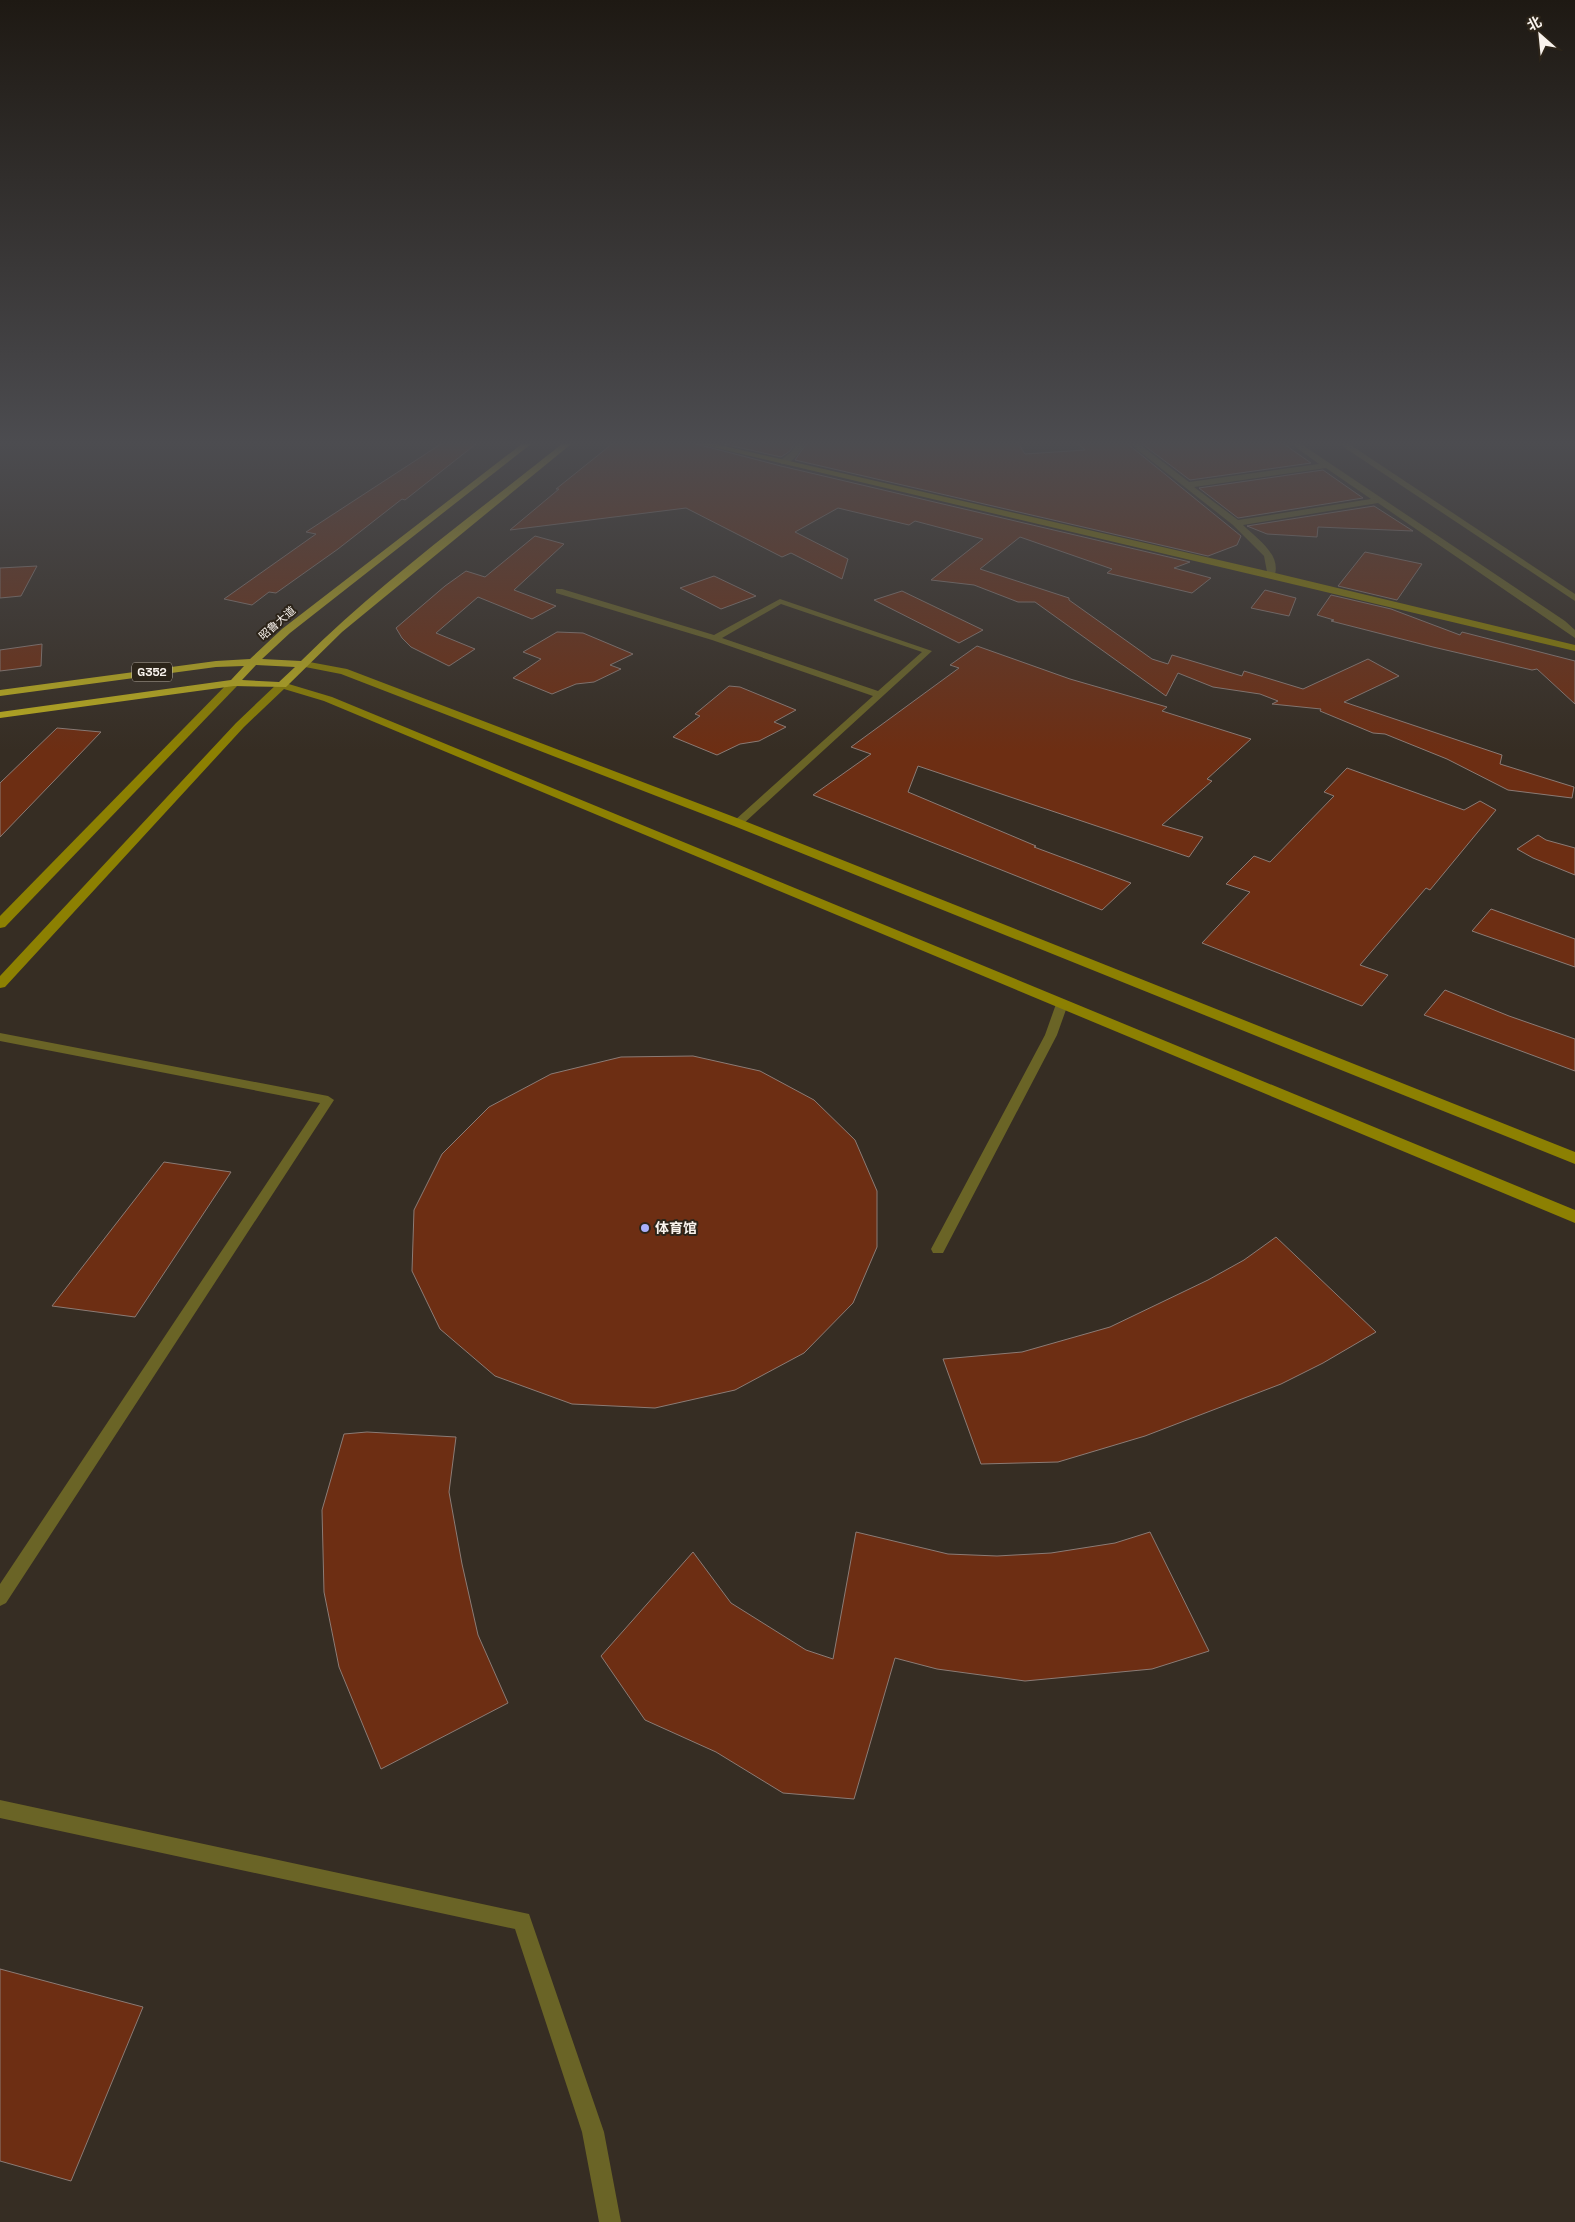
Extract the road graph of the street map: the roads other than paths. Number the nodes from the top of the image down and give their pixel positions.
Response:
1 (398, 544) edge
2 (444, 544) edge
3 (1139, 544) edge
4 (1257, 544) edge
5 (1445, 544) edge
6 (1493, 544) edge
7 (1271, 574) junction
8 (559, 591) dead end
9 (1575, 598) edge
10 (1575, 635) edge
11 (715, 638) junction
12 (1575, 648) edge
13 (253, 662) junction
14 (304, 664) junction
15 (234, 683) junction
16 (282, 686) junction
17 (0, 693) edge
18 (880, 695) junction
19 (0, 715) edge
20 (738, 823) junction
21 (0, 924) edge
22 (0, 984) edge
23 (1062, 1004) junction
24 (0, 1037) edge
25 (1575, 1158) edge
26 (1575, 1217) edge
27 (938, 1250) dead end
28 (0, 1598) edge
29 (0, 1809) edge
30 (610, 2222) edge

1 - 13 highway, 昭鲁大道
2 - 14 highway
3 - 7 main road
4 - 7 street
5 - 10 street
6 - 9 street
7 - 12 main road
8 - 11 lane
11 - 18 lane
11 - 18 lane
13 - 14 highway, G352
13 - 15 highway, 昭鲁大道
13 - 17 highway, G352
14 - 16 highway
14 - 20 main road
15 - 16 highway, G352
15 - 19 highway, G352
15 - 21 main road
16 - 22 main road
16 - 23 main road
18 - 20 lane
20 - 25 main road
23 - 26 main road
23 - 27 lane
24 - 28 lane
29 - 30 lane

